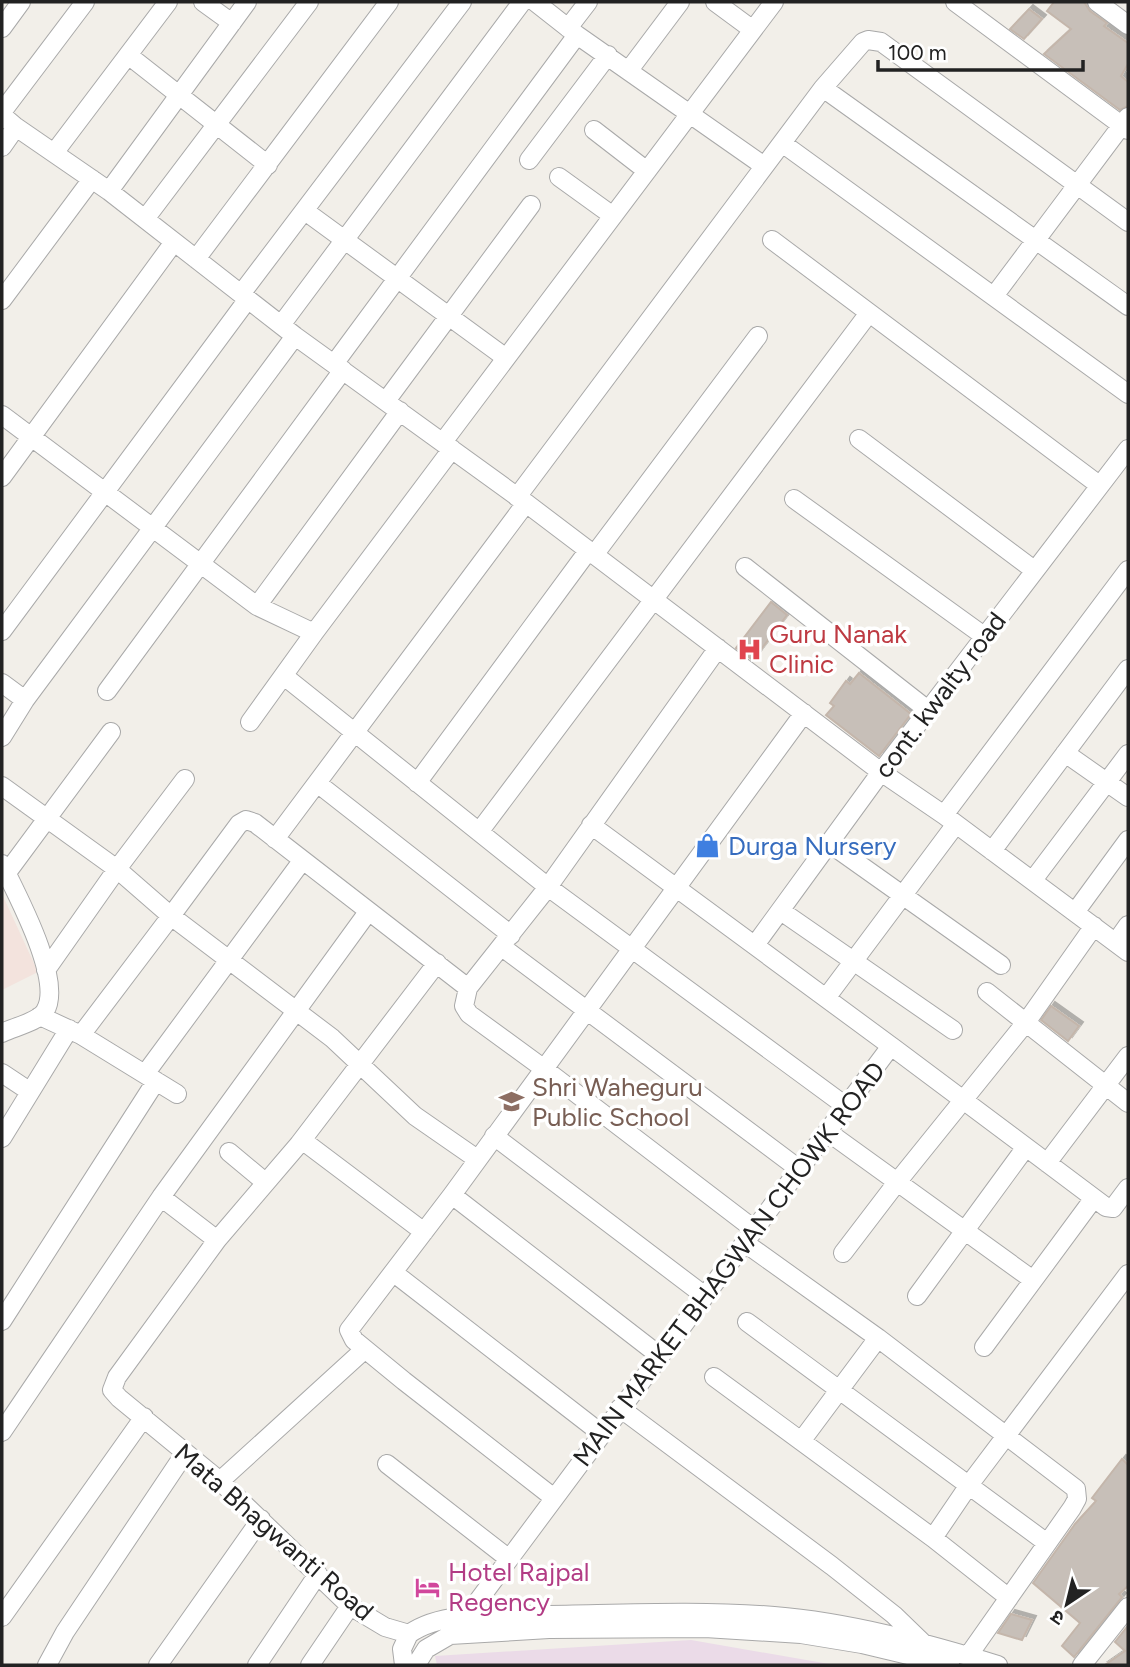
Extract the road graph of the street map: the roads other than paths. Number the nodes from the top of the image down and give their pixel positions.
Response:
1 (21, 2) edge
2 (168, 2) edge
3 (203, 2) edge
4 (247, 2) edge
5 (309, 2) edge
6 (390, 2) edge
7 (462, 2) edge
8 (522, 2) edge
9 (535, 2) edge
10 (588, 2) edge
11 (680, 2) edge
12 (715, 2) edge
13 (774, 2) edge
14 (955, 2) edge
15 (1097, 2) edge
16 (81, 3) edge
17 (232, 23) junction
18 (1128, 25) edge
19 (2, 27) edge
20 (753, 30) junction
21 (573, 32) junction
22 (128, 55) junction
23 (608, 55) junction
24 (629, 70) junction
25 (823, 88) junction
26 (180, 95) junction
27 (2, 113) edge
28 (690, 113) junction
29 (217, 124) junction
30 (1126, 124) edge
31 (16, 127) junction
32 (594, 130) dead end
33 (782, 142) junction
34 (2, 148) edge
35 (54, 153) junction
36 (529, 160) dead end
37 (268, 165) junction
38 (764, 166) junction
39 (647, 171) junction
40 (559, 177) dead end
41 (92, 179) junction
42 (1078, 185) junction
43 (109, 191) junction
44 (531, 205) dead end
45 (305, 211) junction
46 (613, 216) junction
47 (145, 219) junction
48 (1128, 222) edge
49 (345, 240) junction
50 (772, 240) dead end
51 (1037, 240) junction
52 (174, 242) junction
53 (196, 259) junction
54 (398, 279) junction
55 (994, 296) junction
56 (244, 297) junction
57 (2, 300) edge
58 (1128, 306) edge
59 (869, 313) junction
60 (449, 316) junction
61 (288, 330) junction
62 (758, 336) dead end
63 (506, 358) junction
64 (338, 367) junction
65 (1128, 394) edge
66 (393, 406) junction
67 (2, 415) edge
68 (30, 437) junction
69 (859, 439) dead end
70 (447, 446) junction
71 (1128, 451) edge
72 (2, 477) edge
73 (1099, 485) junction
74 (105, 492) junction
75 (794, 499) dead end
76 (521, 500) junction
77 (152, 527) junction
78 (591, 553) junction
79 (200, 563) junction
80 (745, 567) dead end
81 (1034, 570) junction
82 (1128, 570) edge
83 (654, 601) junction
84 (257, 606) junction
85 (2, 631) edge
86 (314, 633) junction
87 (984, 636) junction
88 (718, 648) junction
89 (1128, 669) edge
90 (284, 676) junction
91 (2, 683) edge
92 (107, 691) dead end
93 (25, 700) junction
94 (929, 711) junction
95 (804, 713) junction
96 (250, 722) dead end
97 (111, 732) dead end
98 (355, 732) junction
99 (2, 737) edge
100 (1065, 753) junction
101 (1128, 754) edge
102 (881, 772) junction
103 (185, 779) dead end
104 (1107, 782) junction
105 (317, 783) junction
106 (417, 783) junction
107 (2, 786) edge
108 (1128, 797) edge
109 (48, 818) junction
110 (950, 820) junction
111 (591, 825) junction
112 (479, 832) junction
113 (275, 839) junction
114 (1128, 840) edge
115 (829, 843) junction
116 (992, 850) junction
117 (302, 860) junction
118 (4, 869) edge
119 (117, 869) junction
120 (1033, 880) junction
121 (548, 887) junction
122 (677, 888) junction
123 (901, 895) junction
124 (780, 911) junction
125 (1076, 911) junction
126 (368, 912) junction
127 (171, 916) junction
128 (1128, 925) edge
129 (1094, 926) junction
130 (507, 941) junction
131 (755, 945) junction
132 (1122, 947) edge
133 (633, 948) junction
134 (229, 958) junction
135 (854, 962) junction
136 (437, 963) junction
137 (1001, 965) dead end
138 (46, 970) junction
139 (468, 988) junction
140 (987, 992) dead end
141 (826, 998) junction
142 (585, 1010) junction
143 (296, 1011) junction
144 (40, 1016) junction
145 (1027, 1021) junction
146 (953, 1030) dead end
147 (2, 1032) edge
148 (75, 1032) junction
149 (891, 1046) junction
150 (1128, 1056) edge
151 (360, 1062) junction
152 (543, 1068) junction
153 (2, 1073) edge
154 (151, 1077) junction
155 (1106, 1086) junction
156 (30, 1091) junction
157 (177, 1094) dead end
158 (963, 1099) junction
159 (1128, 1103) edge
160 (847, 1107) junction
161 (828, 1132) junction
162 (494, 1136) junction
163 (2, 1138) edge
164 (302, 1140) junction
165 (1027, 1147) junction
166 (229, 1152) dead end
167 (477, 1160) junction
168 (1047, 1163) junction
169 (799, 1169) junction
170 (898, 1181) junction
171 (265, 1182) junction
172 (1128, 1188) edge
173 (452, 1195) junction
174 (161, 1197) junction
175 (1094, 1198) junction
176 (964, 1229) junction
177 (424, 1233) junction
178 (750, 1236) junction
179 (217, 1240) junction
180 (843, 1253) dead end
181 (394, 1273) junction
182 (1128, 1274) edge
183 (1033, 1280) junction
184 (705, 1296) junction
185 (917, 1296) dead end
186 (2, 1321) edge
187 (747, 1322) dead end
188 (878, 1338) junction
189 (984, 1347) dead end
190 (365, 1349) junction
191 (660, 1356) junction
192 (714, 1377) dead end
193 (839, 1390) junction
194 (621, 1408) junction
195 (144, 1418) junction
196 (2, 1432) edge
197 (601, 1434) junction
198 (1007, 1436) junction
199 (802, 1440) junction
200 (185, 1453) junction
201 (387, 1464) dead end
202 (220, 1481) junction
203 (969, 1485) junction
204 (554, 1498) junction
205 (261, 1519) junction
206 (933, 1538) junction
207 (1046, 1543) junction
208 (509, 1559) junction
209 (318, 1574) junction
210 (1009, 1598) junction
211 (350, 1605) junction
212 (1128, 1607) edge
213 (2, 1616) edge
214 (466, 1617) junction
215 (409, 1634) junction
216 (927, 1646) junction
217 (968, 1656) junction
218 (47, 1665) edge
219 (158, 1665) edge
220 (257, 1665) edge
221 (310, 1665) edge
222 (404, 1665) edge
223 (416, 1665) edge
224 (950, 1665) edge
225 (998, 1665) edge
226 (1082, 1665) edge

1 - 19 street
2 - 22 street
3 - 17 street
4 - 17 street
5 - 29 street
6 - 37 street
7 - 45 street
8 - 49 street
9 - 21 street
10 - 21 street
11 - 24 street
12 - 20 street
13 - 20 street
14 - 30 street
15 - 18 street
16 - 27 street
17 - 26 street
20 - 28 street
21 - 23 street
21 - 54 street
22 - 26 street
22 - 35 street
23 - 24 street
23 - 36 street
24 - 28 street
25 - 33 street
25 - 42 street
25 - 51 street
26 - 29 street
26 - 43 street
27 - 31 street
28 - 38 street
28 - 39 street
29 - 37 street
29 - 47 street
30 - 42 street
31 - 34 street
31 - 35 street
32 - 39 street
33 - 38 street
33 - 55 street
35 - 41 street
37 - 53 street
38 - 76 street
39 - 46 street
40 - 46 street
41 - 43 street
41 - 57 street
42 - 48 street
42 - 51 street
43 - 47 street
44 - 60 street
45 - 49 street
45 - 56 street
46 - 63 street
47 - 52 street
49 - 54 street
49 - 61 street
50 - 59 street
51 - 55 street
51 - 58 street
52 - 53 street
52 - 68 street
53 - 56 street
54 - 60 street
54 - 64 street
55 - 65 street
56 - 61 street
56 - 74 street
59 - 73 street
59 - 83 street
60 - 63 street
60 - 66 street
61 - 64 street
61 - 77 street
62 - 78 street
63 - 70 street
64 - 66 street
64 - 79 street
66 - 70 street
66 - 84 street
67 - 68 street
68 - 72 street
68 - 74 street
69 - 81 street
70 - 76 street
70 - 86 street
71 - 73 street, cont. kwalty road
73 - 81 street, cont. kwalty road
74 - 77 street
74 - 85 street
75 - 87 street
76 - 78 street
76 - 98 street
77 - 79 street
77 - 93 street
78 - 83 street
78 - 106 street
79 - 84 street
79 - 92 street
80 - 94 street
81 - 87 street, cont. kwalty road
82 - 110 street
83 - 88 street
83 - 112 street
84 - 86 street
86 - 90 street
87 - 94 street, cont. kwalty road
88 - 95 street
88 - 111 street
89 - 100 street
90 - 96 street
90 - 98 street
91 - 93 street
93 - 99 street
94 - 102 street, cont. kwalty road
95 - 102 street
95 - 122 street
97 - 109 street
98 - 105 street
98 - 106 street
100 - 104 street
100 - 116 street
101 - 104 street
102 - 110 street
102 - 115 street, cont. kwalty road
103 - 119 street
104 - 108 street
104 - 120 street
105 - 113 street
105 - 130 street
106 - 112 street
107 - 109 street
109 - 118 street
109 - 119 street
110 - 116 street
110 - 123 street
111 - 121 street
111 - 122 street, MAIN MARKET BHAGWAN CHOWK ROAD
112 - 121 street
113 - 117 street
113 - 127 street
114 - 125 street
115 - 123 street
115 - 124 street, cont. kwalty road
116 - 120 street
117 - 126 street
117 - 134 street
118 - 138 street
119 - 127 street
119 - 138 street
120 - 125 street
121 - 130 street
121 - 133 street
122 - 131 street, MAIN MARKET BHAGWAN CHOWK ROAD
122 - 133 street
123 - 135 street
123 - 137 street
124 - 131 street, cont. kwalty road
124 - 135 street
125 - 129 street
126 - 136 street
126 - 143 street
127 - 134 street
127 - 148 street
128 - 132 street
129 - 132 street
129 - 145 street
130 - 139 street
130 - 142 street
131 - 141 street, MAIN MARKET BHAGWAN CHOWK ROAD
133 - 142 street
133 - 160 street
134 - 143 street
134 - 154 street
135 - 141 street
135 - 146 street
136 - 139 street
136 - 151 street
138 - 144 street
139 - 152 street
140 - 145 street
141 - 149 street, MAIN MARKET BHAGWAN CHOWK ROAD
142 - 152 street
142 - 169 street
143 - 151 street
143 - 174 street
144 - 147 street
144 - 148 street
145 - 155 street
145 - 158 street
148 - 154 street
148 - 156 street
149 - 158 street
149 - 160 street, MAIN MARKET BHAGWAN CHOWK ROAD
150 - 155 street
151 - 164 street
151 - 167 street
152 - 162 street
152 - 178 street
153 - 156 street
154 - 157 street
154 - 186 street
155 - 159 street
155 - 168 street
156 - 163 street
158 - 165 street
158 - 170 street
160 - 161 street, MAIN MARKET BHAGWAN CHOWK ROAD
161 - 169 street, MAIN MARKET BHAGWAN CHOWK ROAD
161 - 170 street
162 - 167 street
162 - 184 street
164 - 171 street
164 - 177 street
165 - 168 street
165 - 176 street
166 - 171 street
167 - 173 street
168 - 175 street
169 - 178 street, MAIN MARKET BHAGWAN CHOWK ROAD
170 - 176 street
170 - 180 street
171 - 179 street
172 - 175 street
173 - 177 street
173 - 191 street
174 - 179 street
174 - 196 street
175 - 183 street
176 - 183 street
176 - 185 street
177 - 181 street
178 - 184 street, MAIN MARKET BHAGWAN CHOWK ROAD
178 - 188 street
179 - 195 street, Mata Bhagwanti Road
181 - 190 street
181 - 197 street
182 - 198 street
183 - 189 street
184 - 191 street, MAIN MARKET BHAGWAN CHOWK ROAD
187 - 193 street
188 - 193 street
188 - 198 street
190 - 202 street
190 - 204 street
191 - 194 street, MAIN MARKET BHAGWAN CHOWK ROAD
192 - 199 street
193 - 199 street
193 - 203 street
194 - 197 street, MAIN MARKET BHAGWAN CHOWK ROAD
194 - 216 street
195 - 200 street, Mata Bhagwanti Road
195 - 213 street
197 - 204 street, MAIN MARKET BHAGWAN CHOWK ROAD
198 - 203 street
198 - 207 street
199 - 206 street
200 - 202 street, Mata Bhagwanti Road
200 - 218 street
201 - 208 street
202 - 205 street, Mata Bhagwanti Road
203 - 206 street
203 - 207 street
204 - 208 street, MAIN MARKET BHAGWAN CHOWK ROAD
205 - 209 street, Mata Bhagwanti Road
205 - 219 street
206 - 210 street
207 - 210 street
208 - 214 street, MAIN MARKET BHAGWAN CHOWK ROAD
209 - 211 street, Mata Bhagwanti Road
209 - 220 street
210 - 217 street
211 - 215 street, Mata Bhagwanti Road
211 - 221 street
212 - 226 street
214 - 215 street
214 - 216 street
215 - 222 street
216 - 217 street
217 - 225 street
223 - 224 street

